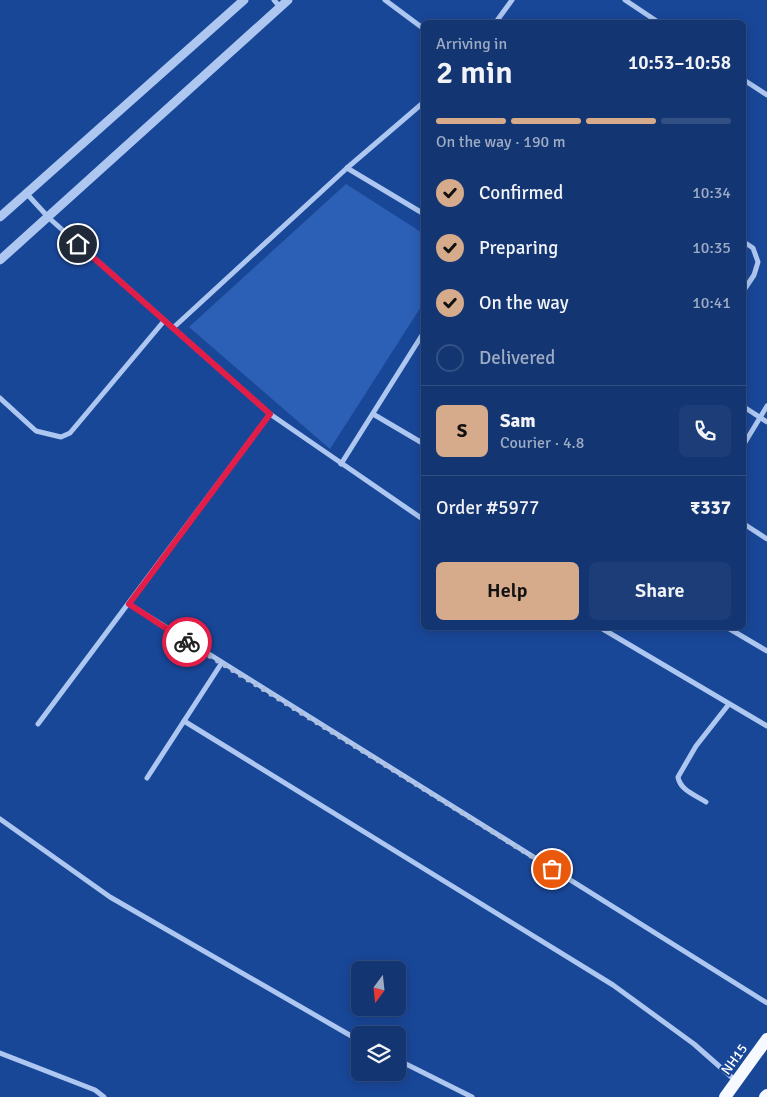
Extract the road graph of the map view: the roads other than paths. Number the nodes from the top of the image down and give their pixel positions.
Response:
1 (244, 0) edge
2 (288, 0) edge
3 (385, 0) edge
4 (512, 0) edge
5 (625, 0) edge
6 (277, 3) edge
7 (497, 20) edge
8 (655, 20) edge
9 (421, 27) edge
10 (746, 81) edge
11 (767, 95) edge
12 (421, 105) edge
13 (348, 168) junction
14 (27, 194) junction
15 (421, 212) edge
16 (0, 217) edge
17 (49, 218) junction
18 (746, 243) edge
19 (0, 260) edge
20 (746, 287) edge
21 (164, 321) junction
22 (173, 328) junction
23 (421, 337) edge
24 (0, 398) edge
25 (767, 406) edge
26 (746, 408) edge
27 (270, 414) junction
28 (373, 414) junction
29 (760, 418) junction
30 (767, 422) edge
31 (746, 441) edge
32 (421, 442) edge
33 (341, 464) junction
34 (421, 518) edge
35 (746, 525) edge
36 (767, 538) edge
37 (129, 604) junction
38 (604, 630) edge
39 (731, 630) edge
40 (767, 651) edge
41 (222, 664) junction
42 (729, 704) junction
43 (184, 721) junction
44 (38, 724) dead end
45 (767, 726) edge
46 (147, 778) dead end
47 (706, 802) dead end
48 (0, 820) edge
49 (767, 1003) edge
50 (351, 1036) edge
51 (767, 1039) edge
52 (0, 1053) edge
53 (406, 1064) edge
54 (736, 1081) junction
55 (104, 1097) edge
56 (472, 1097) edge
57 (725, 1097) edge

1 - 14 street
2 - 6 street
3 - 9 street
4 - 7 street
5 - 8 street
6 - 17 street
10 - 11 street
12 - 13 street
13 - 15 street
13 - 22 street
14 - 16 street
14 - 17 street
17 - 19 street
17 - 21 street
18 - 20 street
21 - 22 street
21 - 24 street
22 - 27 street
23 - 28 street
25 - 29 street
26 - 29 street
27 - 33 street
27 - 37 street
28 - 32 street
28 - 33 street
29 - 30 street
29 - 31 street
33 - 34 street
35 - 36 street
37 - 41 street
37 - 44 street
38 - 42 street
39 - 40 street
41 - 43 street
41 - 49 street
42 - 45 street
42 - 47 street
43 - 46 street
43 - 54 street
48 - 50 street
51 - 54 main road, NH15
52 - 55 street
53 - 56 street
54 - 57 main road, NH15

